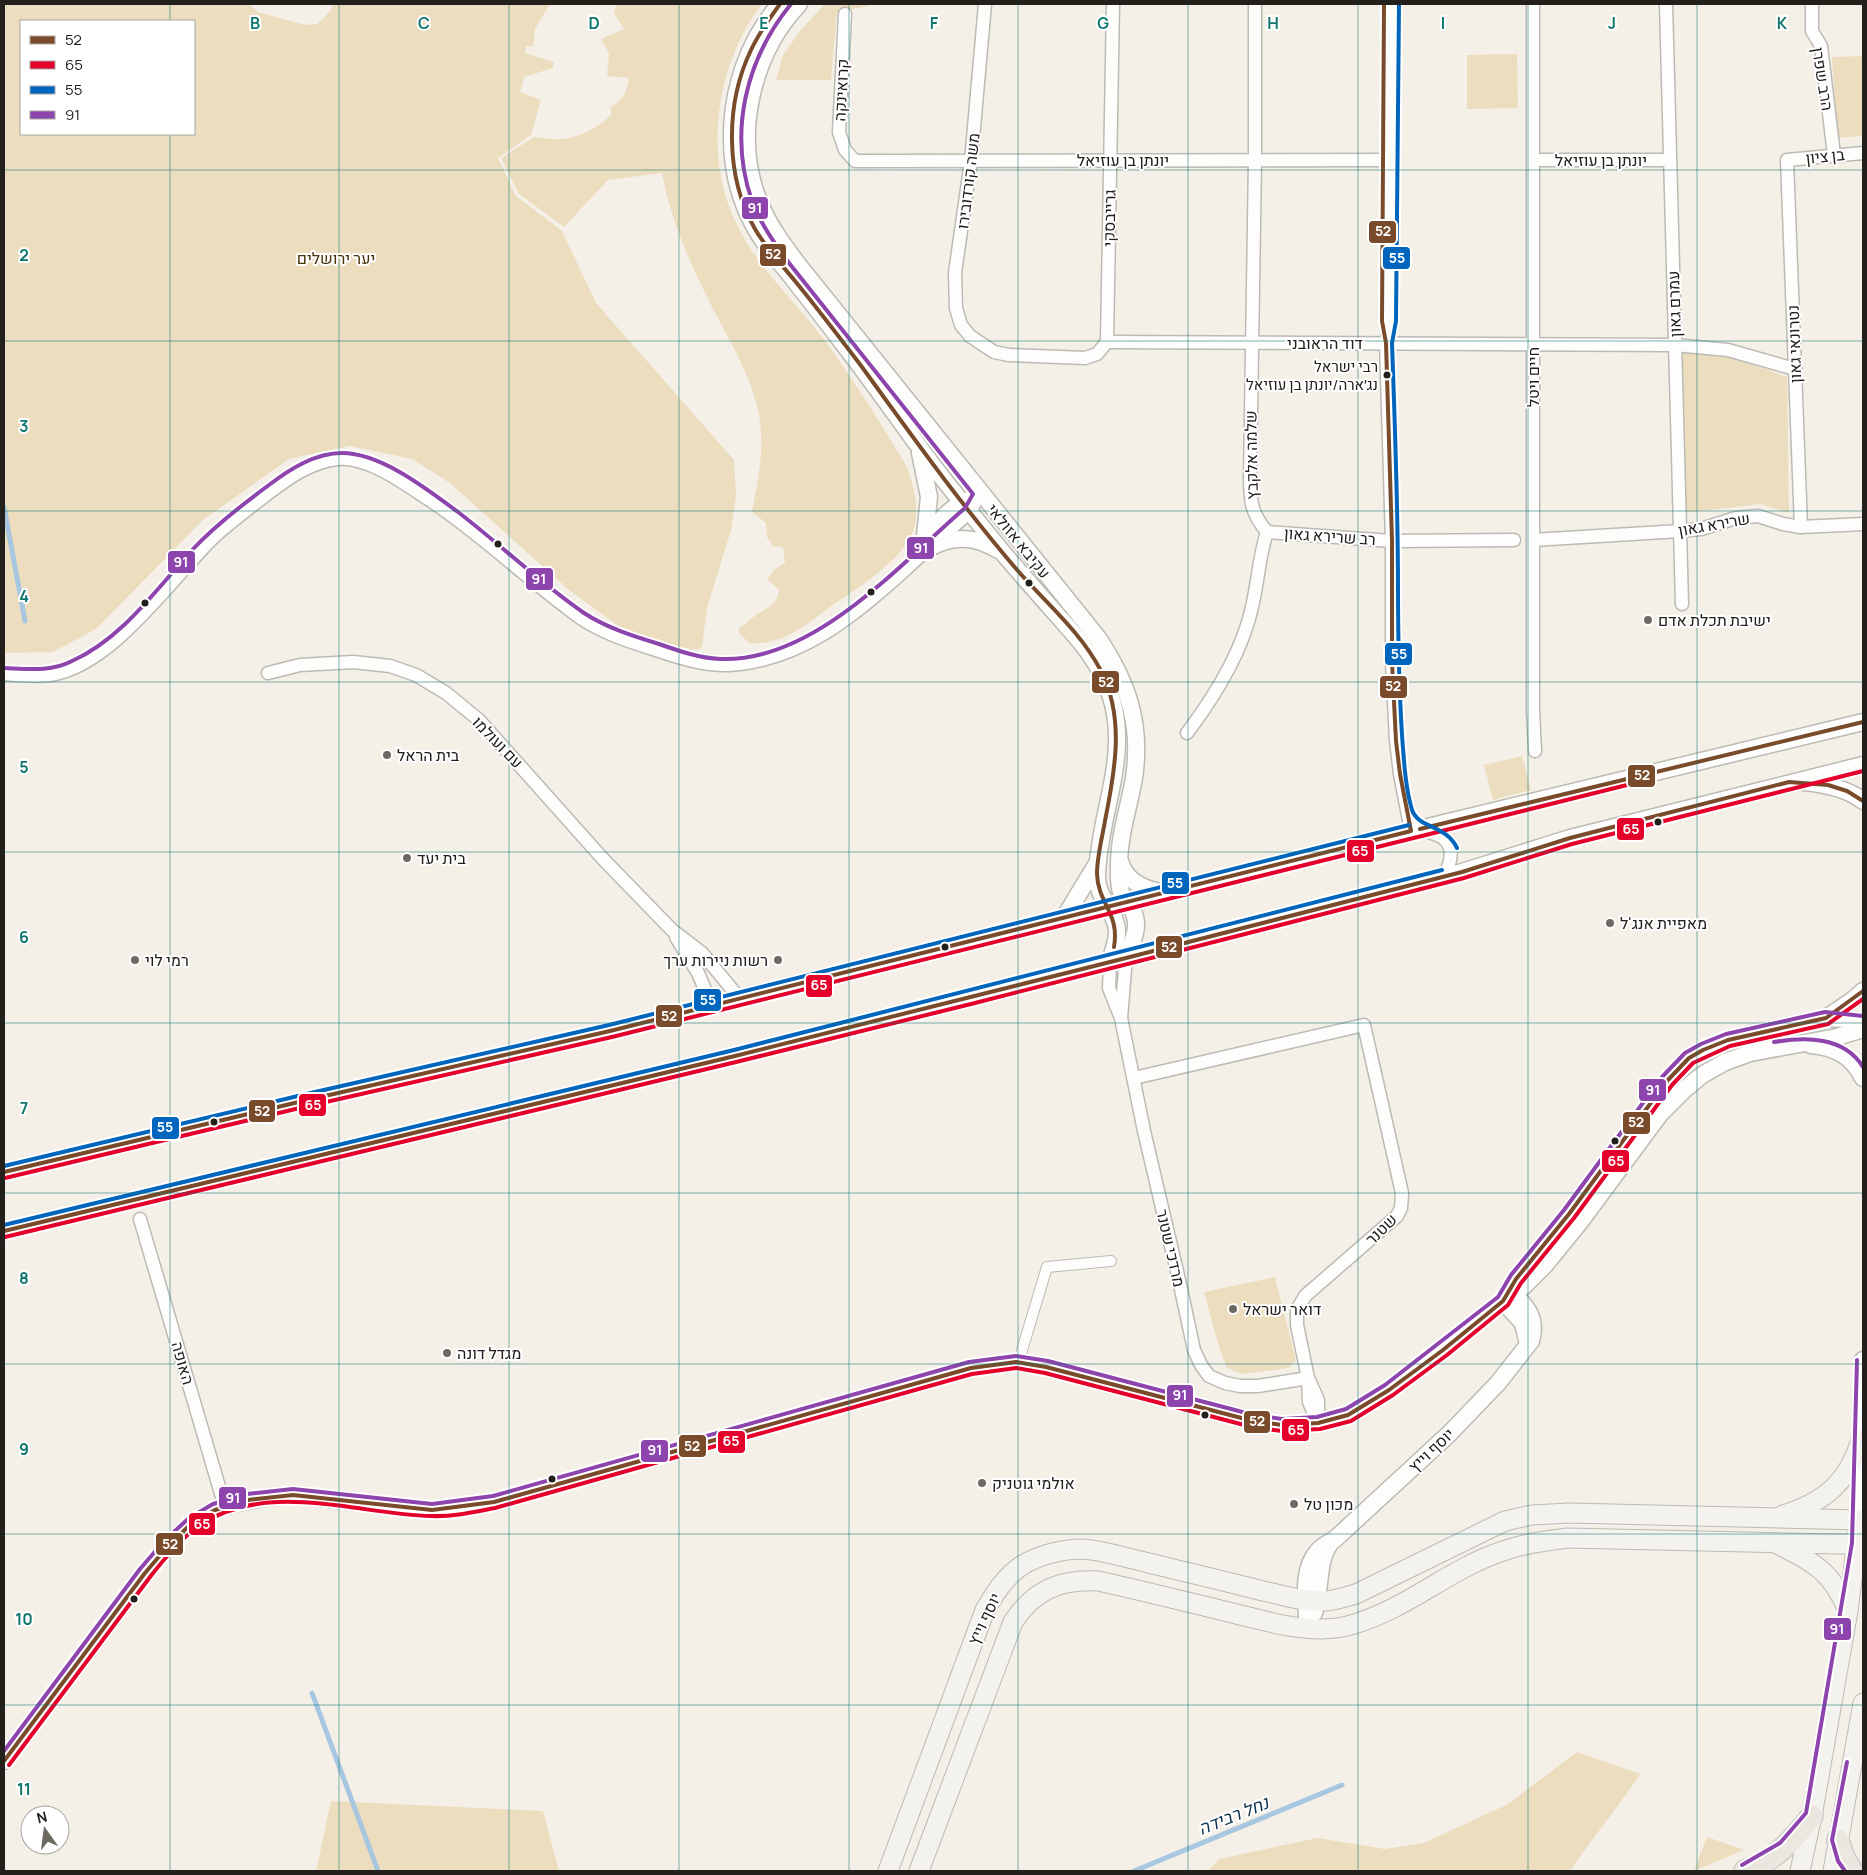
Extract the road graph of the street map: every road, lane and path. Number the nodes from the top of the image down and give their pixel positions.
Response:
1 (780, 4) edge
2 (799, 4) edge
3 (985, 4) edge
4 (1113, 4) edge
5 (1255, 4) edge
6 (1393, 4) edge
7 (1533, 4) edge
8 (1666, 4) edge
9 (1812, 4) edge
10 (844, 14) dead end
11 (1863, 153) edge
12 (1834, 154) junction
13 (1110, 160) junction
14 (1255, 160) junction
15 (1391, 160) junction
16 (1533, 160) junction
17 (1670, 160) junction
18 (1787, 160) joint
19 (855, 161) joint
20 (971, 161) junction
21 (1107, 342) junction
22 (1252, 344) junction
23 (1386, 344) junction
24 (1533, 345) junction
25 (1675, 345) junction
26 (1795, 369) junction
27 (918, 443) junction
28 (980, 493) junction
29 (965, 506) junction
30 (1863, 524) edge
31 (1801, 527) junction
32 (1680, 531) junction
33 (1267, 532) junction
34 (1514, 540) dead end
35 (1533, 540) junction
36 (928, 541) junction
37 (1392, 541) junction
38 (1004, 554) junction
39 (1682, 604) dead end
40 (268, 673) dead end
41 (4, 674) edge
42 (1863, 722) edge
43 (1187, 733) dead end
44 (1535, 751) dead end
45 (1863, 765) edge
46 (1789, 782) junction
47 (1863, 801) edge
48 (1415, 830) junction
49 (1119, 858) junction
50 (1098, 861) junction
51 (1444, 876) junction
52 (1164, 893) junction
53 (1128, 902) junction
54 (1107, 907) junction
55 (1064, 918) junction
56 (672, 930) junction
57 (1126, 958) junction
58 (1110, 962) junction
59 (1863, 991) edge
60 (745, 998) junction
61 (712, 1006) junction
62 (1121, 1018) junction
63 (1826, 1018) junction
64 (1863, 1022) edge
65 (1863, 1028) edge
66 (1796, 1044) junction
67 (1134, 1078) junction
68 (1863, 1078) edge
69 (4, 1172) edge
70 (140, 1219) dead end
71 (4, 1231) edge
72 (1111, 1261) dead end
73 (1509, 1295) junction
74 (1863, 1360) edge
75 (1020, 1362) junction
76 (1308, 1378) junction
77 (1318, 1423) junction
78 (1861, 1440) junction
79 (225, 1507) junction
80 (1769, 1519) junction
81 (1861, 1521) edge
82 (1771, 1542) junction
83 (1860, 1543) edge
84 (1312, 1601) junction
85 (1848, 1611) junction
86 (1308, 1629) junction
87 (1863, 1703) edge
88 (4, 1762) edge
89 (1812, 1816) junction
90 (1838, 1840) junction
91 (888, 1871) edge
92 (919, 1871) edge
93 (1745, 1871) edge
94 (1800, 1871) edge
95 (1832, 1871) edge
96 (1852, 1871) edge

1 - 27 street, עקיבא אזולאי
2 - 28 street, עקיבא אזולאי
3 - 20 street, משה קורדובירו
4 - 13 street, גרייבסקי
5 - 14 street, שלמה אלקבץ
6 - 15 street
7 - 16 street, חיים ויטל
8 - 17 street, עמרם גאון
9 - 12 street, הרב שפרן
10 - 19 street, קרואינקה
11 - 12 street, בן ציון
12 - 18 street, בן ציון
13 - 14 street, יונתן בן עוזיאל
13 - 20 street, יונתן בן עוזיאל
13 - 21 street, גרייבסקי
14 - 15 street, יונתן בן עוזיאל
14 - 22 street, שלמה אלקבץ
15 - 23 street
16 - 17 street, יונתן בן עוזיאל
16 - 24 street, חיים ויטל
17 - 25 street, עמרם גאון
18 - 26 street, נטרונאי גאון
19 - 20 street, יונתן בן עוזיאל
20 - 21 street, משה קורדובירו
21 - 22 street, דוד הראובני
22 - 23 street, דוד הראובני
22 - 33 street, שלמה אלקבץ
23 - 24 street, דוד הראובני
23 - 37 street
24 - 25 street, דוד הראובני
24 - 35 street, חיים ויטל
25 - 26 street, דוד הראובני
25 - 32 street, עמרם גאון
26 - 31 street, נטרונאי גאון
27 - 29 street, עקיבא אזולאי
27 - 36 street
28 - 29 street
28 - 49 street, עקיבא אזולאי
29 - 36 street
29 - 38 street, עקיבא אזולאי
30 - 31 street, שרירא גאון
31 - 32 street, שרירא גאון
32 - 35 street, שרירא גאון
32 - 39 street, עמרם גאון
33 - 37 street, רב שרירא גאון
33 - 43 street
34 - 37 street, רב שרירא גאון
35 - 44 street, חיים ויטל
36 - 38 street
36 - 41 street
37 - 48 street
38 - 50 street, עקיבא אזולאי
40 - 56 street, עם ועולמו
42 - 48 street
45 - 46 street
46 - 47 street
46 - 51 street
48 - 51 street
48 - 52 street
49 - 52 street
49 - 53 street, עקיבא אזולאי
50 - 54 street, עקיבא אזולאי
50 - 55 street
51 - 57 street
52 - 53 street
53 - 54 street
53 - 57 street, עקיבא אזולאי
54 - 55 street
54 - 58 street, עקיבא אזולאי
55 - 60 street
56 - 60 street, עם ועולמו
56 - 61 street, עם ועולמו
57 - 58 street
57 - 62 street, מרדכי שטנר
58 - 62 street, מרדכי שטנר
58 - 71 street
59 - 63 street
60 - 61 street
61 - 69 street
62 - 67 street, מרדכי שטנר
63 - 64 street
63 - 73 street
65 - 66 street
66 - 68 street
66 - 73 street
67 - 76 street, מרדכי שטנר
67 - 76 street, שטנר
70 - 79 street, האופה
72 - 75 street
73 - 77 street
73 - 84 street, יוסף וייץ
74 - 78 street
75 - 77 street
75 - 79 street
76 - 77 street
78 - 80 main road
78 - 81 street
79 - 88 street
80 - 81 main road
80 - 84 main road
81 - 83 main road
82 - 83 main road
82 - 85 main road
82 - 86 main road
83 - 85 main road
84 - 86 street, יוסף וייץ
84 - 91 main road, יוסף וייץ
85 - 89 main road
86 - 92 main road, יוסף וייץ
87 - 90 main road
89 - 93 main road
89 - 94 main road
90 - 95 main road
90 - 96 main road

